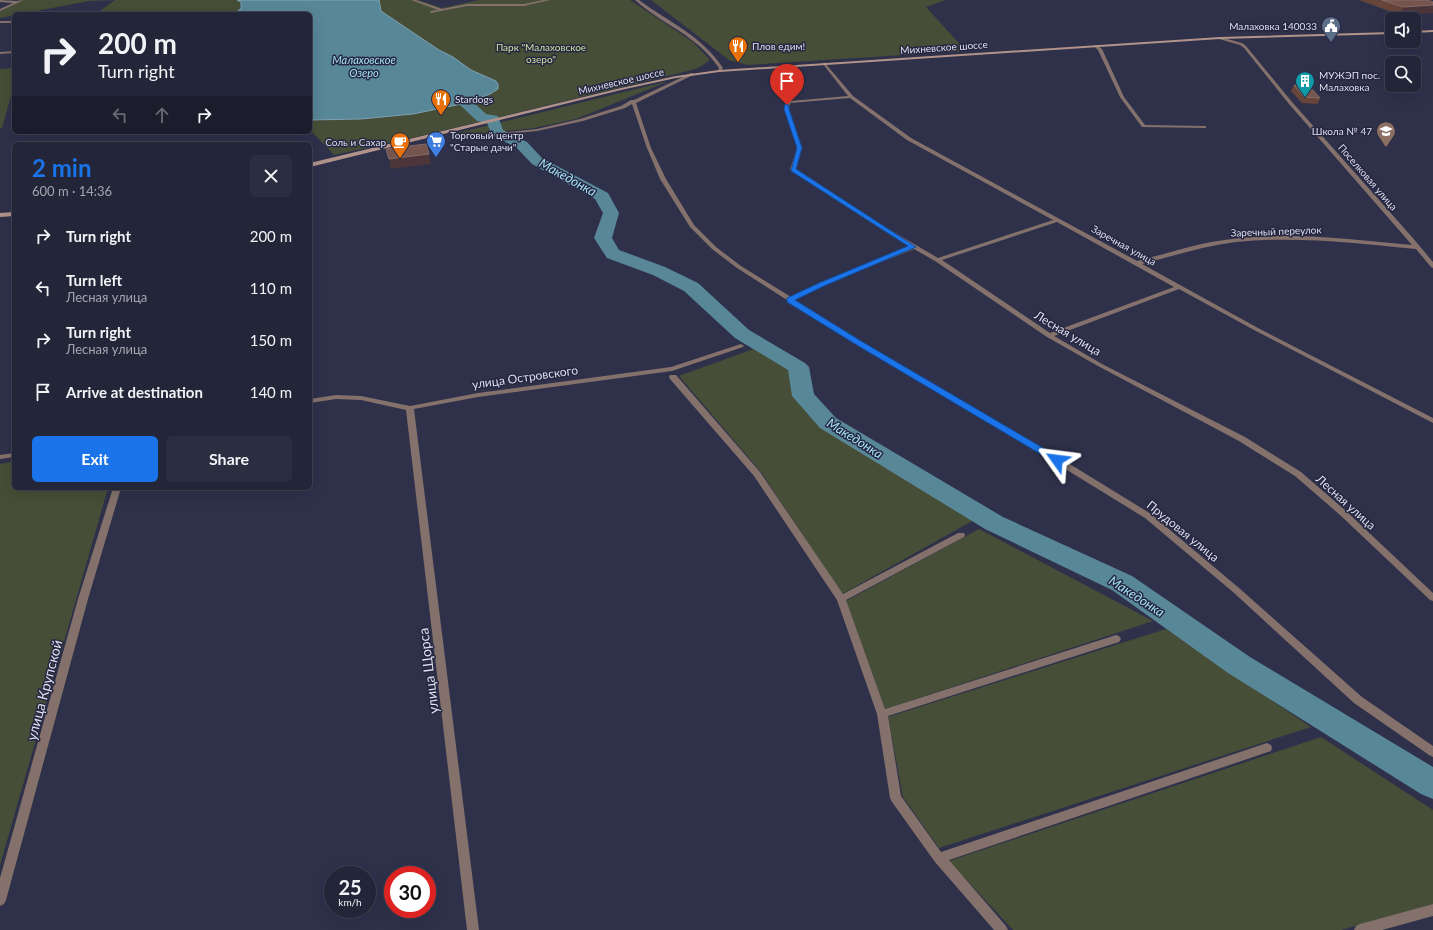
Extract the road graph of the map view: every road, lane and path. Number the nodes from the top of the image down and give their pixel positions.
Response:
1 (413, 0) edge
2 (482, 0) edge
3 (548, 0) edge
4 (637, 0) edge
5 (0, 1) edge
6 (20, 1) edge
7 (0, 10) edge
8 (431, 12) dead end
9 (0, 22) edge
10 (12, 22) edge
11 (1433, 31) edge
12 (1421, 32) edge
13 (1385, 33) edge
14 (1220, 38) junction
15 (1096, 46) junction
16 (12, 52) edge
17 (0, 53) edge
18 (824, 63) junction
19 (719, 71) junction
20 (692, 74) junction
21 (851, 97) junction
22 (633, 101) junction
23 (1204, 127) dead end
24 (490, 135) dead end
25 (312, 165) edge
26 (12, 214) edge
27 (0, 215) edge
28 (1058, 220) junction
29 (1417, 246) junction
30 (913, 247) junction
31 (937, 260) junction
32 (1138, 263) junction
33 (1433, 266) edge
34 (1180, 287) junction
35 (790, 300) junction
36 (1049, 336) junction
37 (741, 346) dead end
38 (673, 377) dead end
39 (312, 401) edge
40 (410, 408) junction
41 (1433, 421) edge
42 (12, 455) edge
43 (0, 457) edge
44 (116, 490) edge
45 (961, 535) dead end
46 (1433, 598) edge
47 (841, 599) junction
48 (1116, 639) dead end
49 (882, 714) junction
50 (1267, 748) dead end
51 (1433, 752) edge
52 (939, 858) junction
53 (0, 900) edge
54 (1433, 910) edge
55 (473, 930) edge
56 (1002, 930) edge
57 (1360, 930) edge

1 - 2 street
3 - 8 street
4 - 19 street
5 - 6 street
6 - 7 street
9 - 10 street
11 - 12 main road
13 - 14 main road, Михневское шоссе
14 - 15 main road, Михневское шоссе
14 - 29 street, Поселковая улица
15 - 18 main road, Михневское шоссе
15 - 23 street
16 - 17 street
18 - 19 main road, Михневское шоссе
18 - 21 street, Заречная улица
19 - 20 main road, Михневское шоссе
20 - 22 street
20 - 25 main road, Михневское шоссе
21 - 28 street, Заречная улица
21 - 30 street, Лесная улица
22 - 24 street
22 - 35 street, Прудовая улица
26 - 27 main road
28 - 31 street
28 - 32 street, Заречная улица
29 - 32 street, Заречный переулок
29 - 33 street, Поселковая улица
30 - 31 street, Лесная улица
30 - 35 street
31 - 36 street, Лесная улица
32 - 34 street, Заречная улица
34 - 36 street
34 - 41 street, Заречная улица
35 - 51 street, Прудовая улица
36 - 46 street, Лесная улица
37 - 40 street, улица Островского
38 - 47 street
39 - 40 street, улица Островского
40 - 55 street, улица Щорса
42 - 43 street
44 - 53 street, улица Крупской
45 - 47 street
47 - 49 street
48 - 49 street
49 - 52 street
50 - 52 street
52 - 56 street
54 - 57 street

